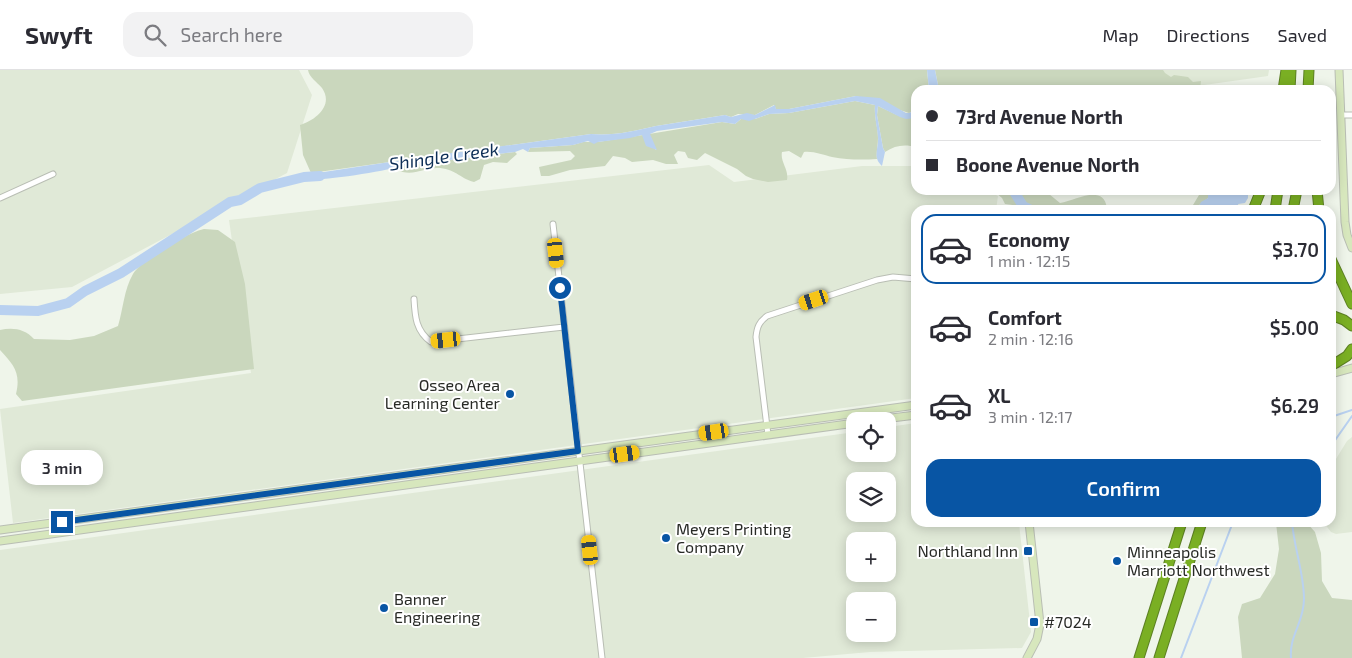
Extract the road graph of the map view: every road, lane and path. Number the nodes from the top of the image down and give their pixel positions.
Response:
1 (1286, 70) edge
2 (1291, 70) edge
3 (1309, 70) edge
4 (1313, 70) edge
5 (1339, 70) edge
6 (1284, 85) edge
7 (1290, 85) edge
8 (1308, 85) edge
9 (1314, 85) edge
10 (1340, 115) junction
11 (1352, 115) edge
12 (54, 174) dead end
13 (0, 198) edge
14 (553, 224) dead end
15 (1352, 248) edge
16 (1336, 270) edge
17 (911, 279) edge
18 (414, 299) dead end
19 (1352, 304) edge
20 (1336, 318) edge
21 (1350, 326) edge
22 (564, 327) junction
23 (1352, 349) edge
24 (1336, 363) edge
25 (1352, 368) edge
26 (1336, 373) edge
27 (911, 406) edge
28 (911, 416) edge
29 (896, 417) edge
30 (846, 424) edge
31 (767, 425) junction
32 (768, 435) junction
33 (578, 451) junction
34 (580, 461) junction
35 (1030, 527) edge
36 (1180, 527) edge
37 (1200, 527) edge
38 (0, 530) edge
39 (0, 541) edge
40 (602, 658) edge
41 (1027, 658) edge
42 (1140, 658) edge
43 (1159, 658) edge

1 - 6 highway
2 - 7 highway
3 - 8 highway
4 - 9 highway
5 - 10 street
10 - 11 street
10 - 15 street
12 - 13 street
14 - 22 street
16 - 19 highway
17 - 31 street
18 - 22 street
20 - 21 highway
22 - 33 street
23 - 24 highway
25 - 26 street
27 - 31 street
28 - 29 street
30 - 32 street
31 - 32 street
31 - 33 street
32 - 34 street
33 - 34 street
33 - 38 street
34 - 39 street
34 - 40 street
35 - 41 street
36 - 42 highway
37 - 43 highway

